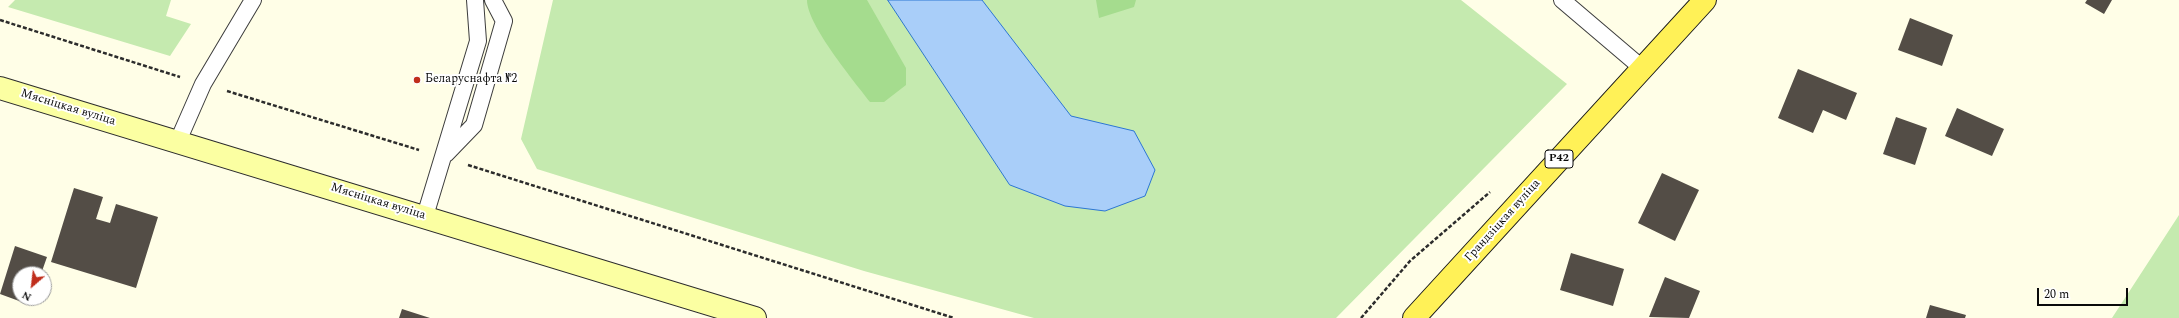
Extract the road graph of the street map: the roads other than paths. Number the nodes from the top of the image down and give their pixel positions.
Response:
1 (253, 0) edge
2 (476, 0) edge
3 (493, 0) edge
4 (1562, 0) edge
5 (1705, 0) edge
6 (1642, 68) junction
7 (0, 88) edge
8 (178, 141) junction
9 (443, 157) junction
10 (425, 216) junction
11 (755, 318) edge
12 (1414, 318) edge

1 - 8 lane
2 - 9 lane
3 - 9 lane
4 - 6 lane
5 - 6 main road, Грандзіцкая вуліца / Р42
6 - 12 main road, Грандзіцкая вуліца / Р42
7 - 8 main road, Мясніцкая вуліца
8 - 10 main road, Мясніцкая вуліца
9 - 10 lane
10 - 11 main road, Мясніцкая вуліца

